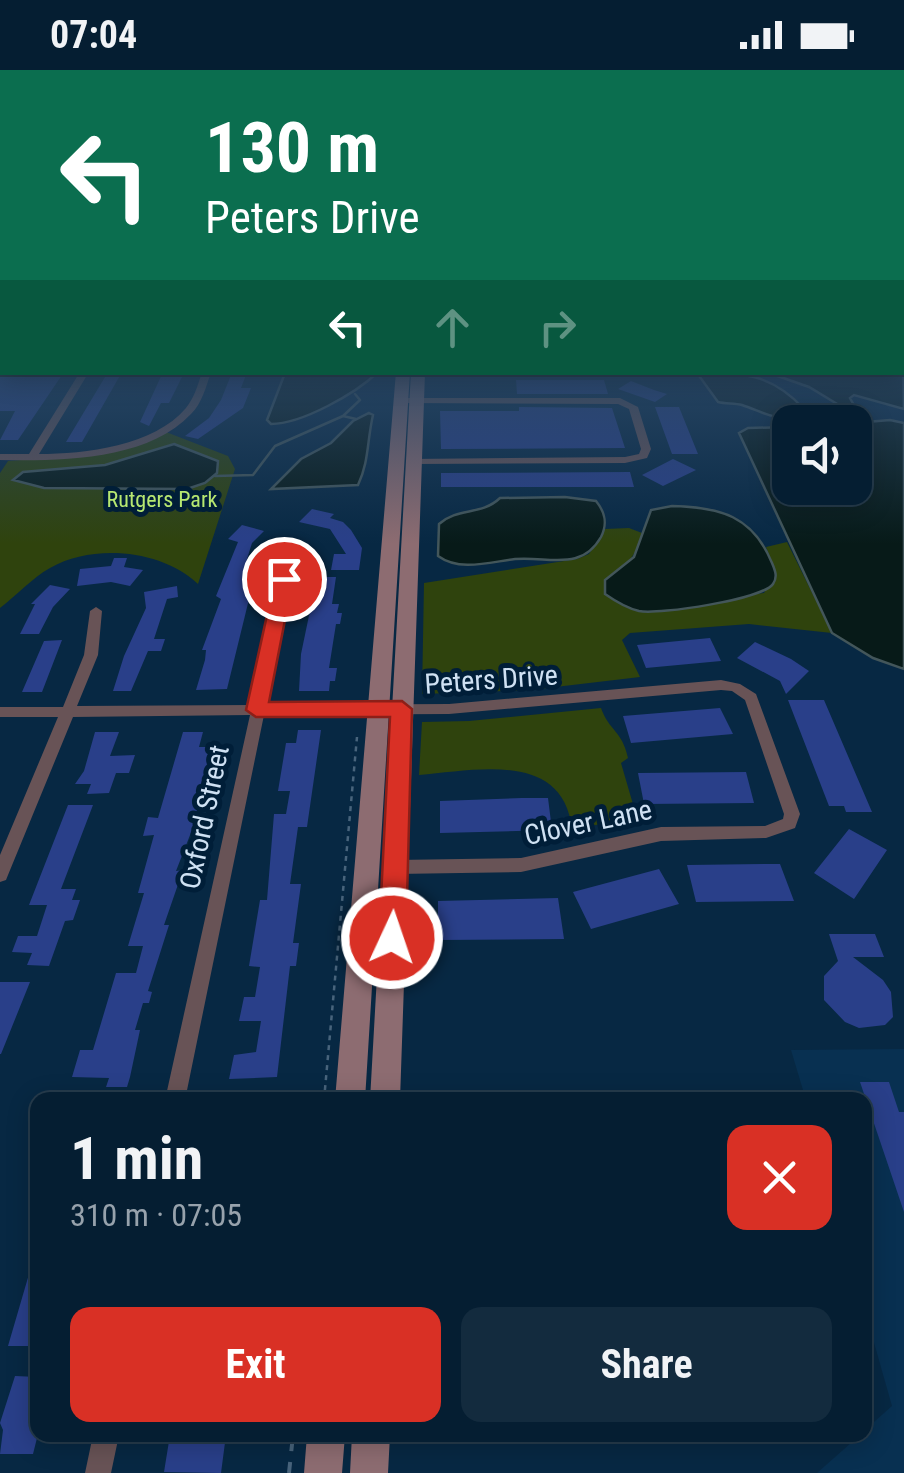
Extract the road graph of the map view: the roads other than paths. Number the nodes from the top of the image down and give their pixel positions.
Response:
1 (59, 413) edge
2 (186, 413) edge
3 (407, 413) edge
4 (409, 413) edge
5 (636, 413) edge
6 (0, 457) edge
7 (32, 457) junction
8 (413, 461) junction
9 (293, 547) dead end
10 (96, 611) dead end
11 (256, 710) junction
12 (68, 711) junction
13 (0, 712) edge
14 (379, 713) junction
15 (789, 823) joint
16 (396, 867) junction
17 (0, 875) edge
18 (178, 1092) edge
19 (351, 1092) edge
20 (385, 1092) edge
21 (105, 1442) edge
22 (325, 1442) edge
23 (370, 1442) edge
24 (98, 1473) edge
25 (323, 1473) edge
26 (369, 1473) edge

1 - 7 street
2 - 7 street
3 - 14 street
4 - 8 street
5 - 8 street
6 - 7 street
8 - 14 street
9 - 11 street, Oxford Street
10 - 12 street
11 - 12 street, Peters Drive
11 - 14 street, Peters Drive
11 - 18 street, Oxford Street
12 - 13 street, Peters Drive
12 - 17 street
14 - 15 street, Peters Drive
14 - 16 street
14 - 19 street
15 - 16 street, Clover Lane
16 - 20 street
21 - 24 street
22 - 25 street
23 - 26 street

